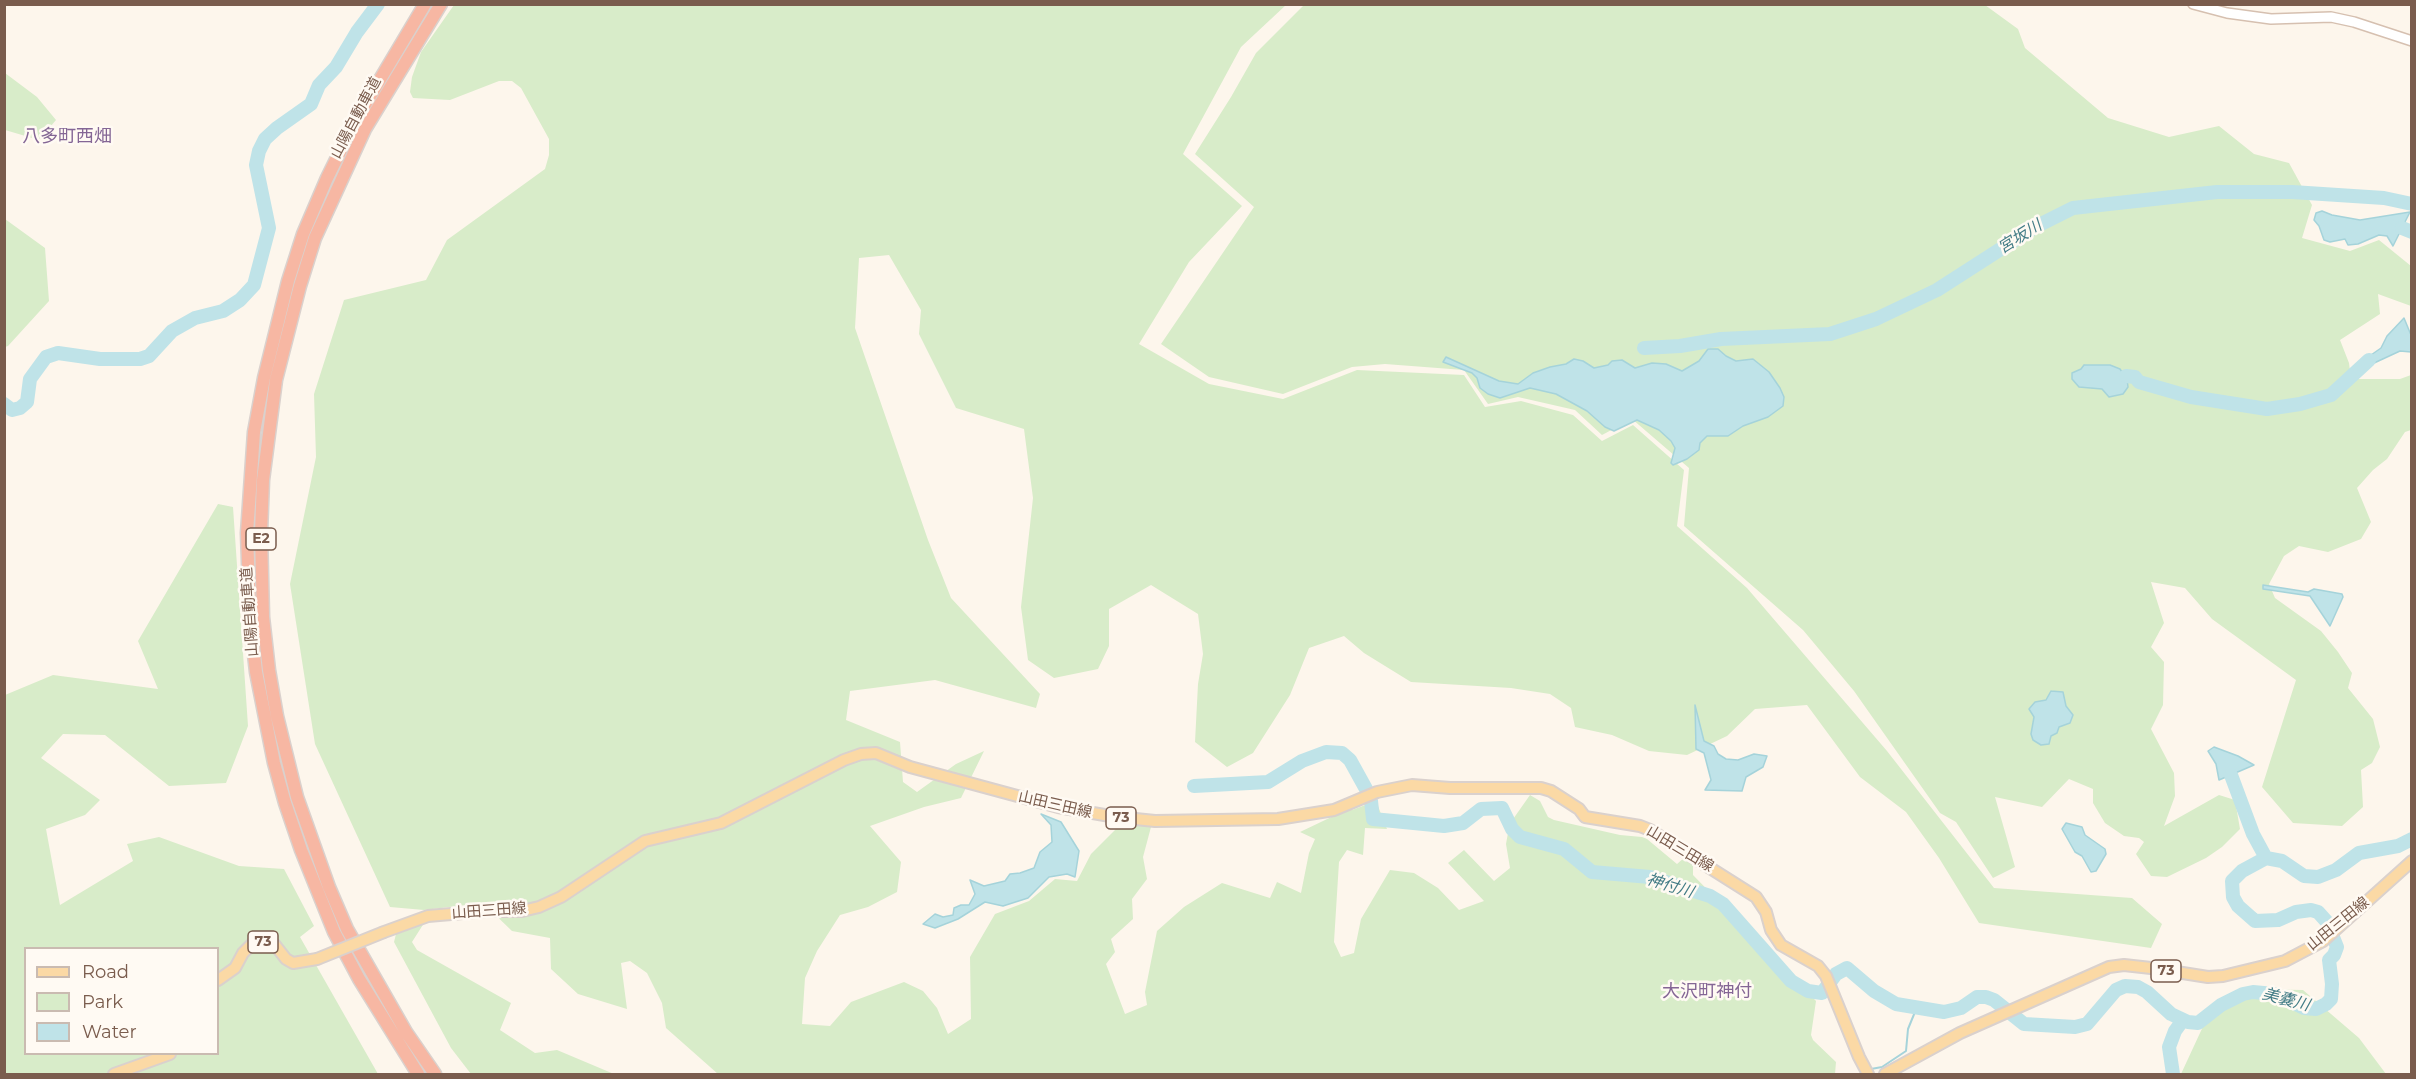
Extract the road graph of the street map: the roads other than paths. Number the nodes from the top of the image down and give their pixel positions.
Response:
1 (425, 4) edge
2 (441, 4) edge
3 (2193, 4) edge
4 (2412, 41) edge
5 (2412, 861) edge
6 (219, 979) edge
7 (165, 1055) edge
8 (1867, 1072) edge
9 (114, 1074) edge
10 (418, 1074) edge
11 (435, 1074) edge
12 (1886, 1074) edge

1 - 10 highway, 山陽自動車道 / E2
2 - 11 highway, 山陽自動車道 / E2
3 - 4 street
5 - 12 main road, 山田三田線 / 73
6 - 8 main road, 山田三田線 / 73, bridge
7 - 9 main road

